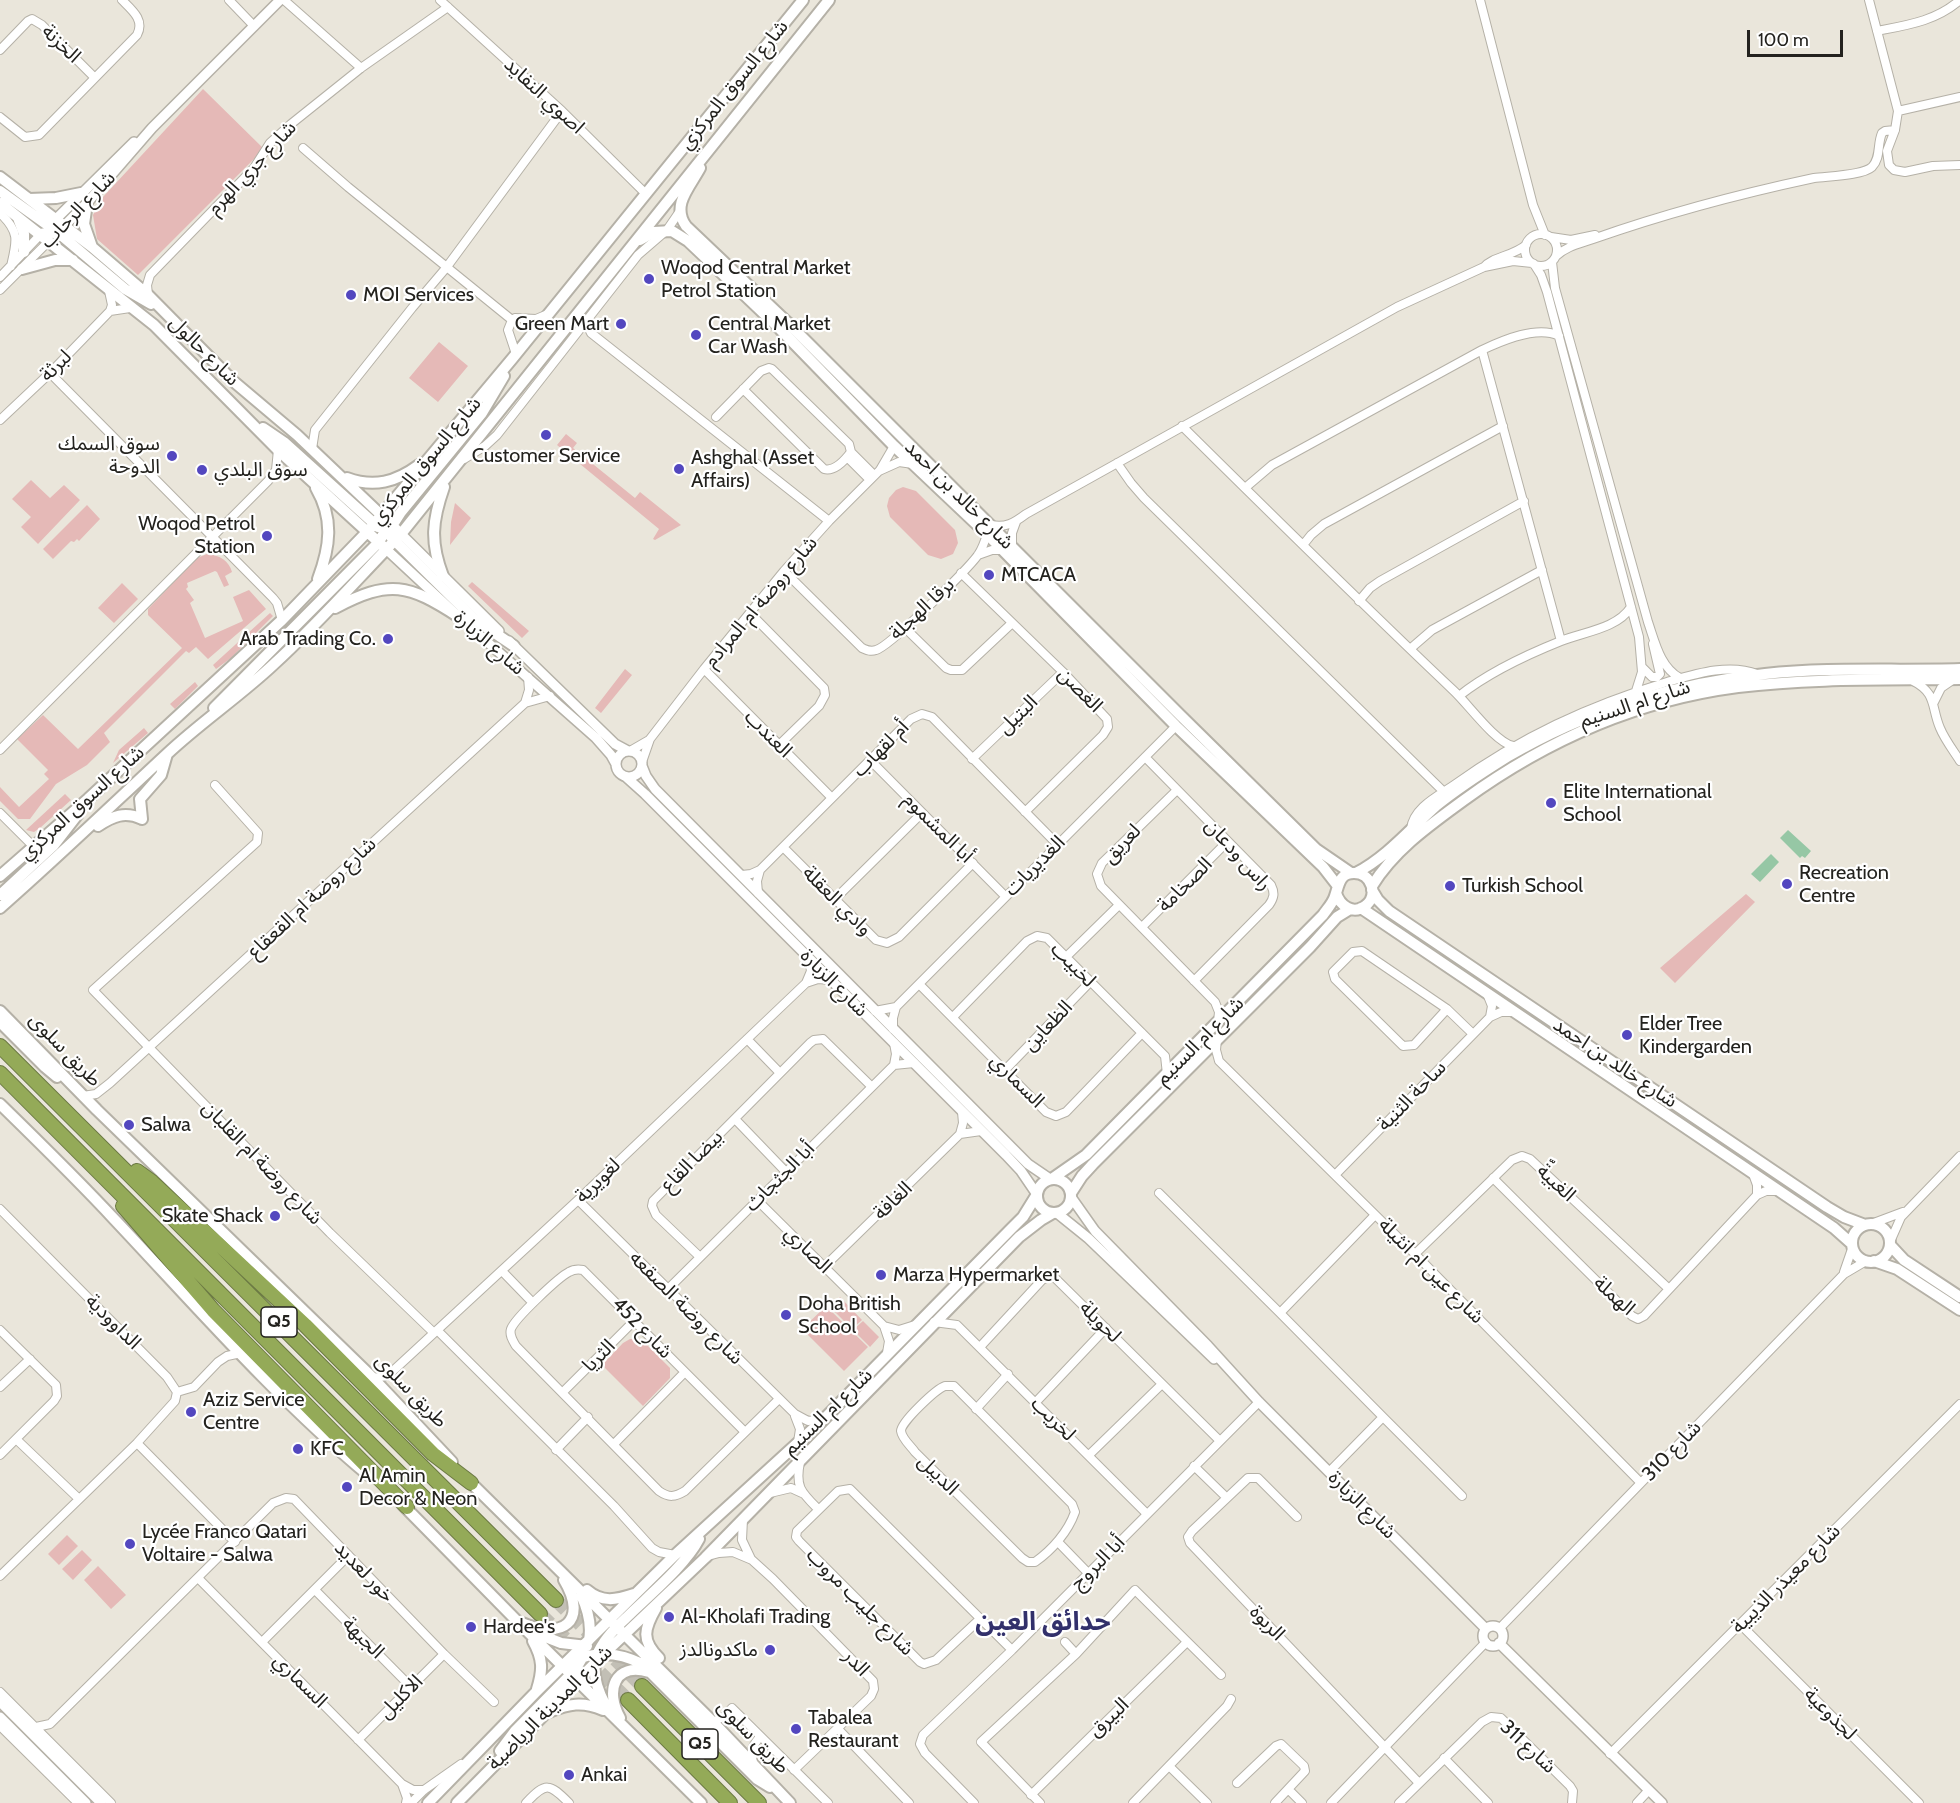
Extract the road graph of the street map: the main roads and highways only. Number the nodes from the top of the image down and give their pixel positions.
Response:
1 (803, 0) edge
2 (829, 0) edge
3 (711, 146) junction
4 (0, 177) edge
5 (0, 191) edge
6 (29, 199) junction
7 (0, 203) edge
8 (12, 211) junction
9 (57, 226) junction
10 (45, 238) junction
11 (92, 247) junction
12 (24, 252) road end
13 (626, 252) junction
14 (73, 260) junction
15 (16, 267) road end
16 (166, 313) junction
17 (514, 357) junction
18 (243, 414) junction
19 (430, 457) junction
20 (341, 476) junction
21 (312, 480) junction
22 (446, 480) junction
23 (382, 515) junction
24 (371, 528) junction
25 (988, 529) junction
26 (389, 536) junction
27 (1007, 548) junction
28 (443, 576) road end
29 (316, 584) junction
30 (327, 612) junction
31 (459, 617) road end
32 (514, 646) road end
33 (1958, 676) edge
34 (188, 735) junction
35 (167, 754) junction
36 (88, 799) junction
37 (67, 850) junction
38 (1353, 873) junction
39 (0, 876) edge
40 (1372, 888) junction
41 (1337, 889) junction
42 (0, 895) edge
43 (0, 908) edge
44 (1356, 909) junction
45 (0, 1011) edge
46 (0, 1022) edge
47 (0, 1046) edge
48 (0, 1072) edge
49 (79, 1092) junction
50 (0, 1104) edge
51 (103, 1146) junction
52 (87, 1159) junction
53 (1052, 1179) junction
54 (1036, 1195) junction
55 (1071, 1195) junction
56 (1055, 1213) junction
57 (1868, 1224) junction
58 (1890, 1244) junction
59 (1852, 1245) junction
60 (1870, 1261) junction
61 (1960, 1297) edge
62 (1960, 1310) edge
63 (471, 1483) junction
64 (406, 1508) junction
65 (703, 1531) junction
66 (536, 1546) junction
67 (552, 1562) junction
68 (576, 1587) junction
69 (637, 1593) junction
70 (661, 1598) junction
71 (556, 1600) tunnel mouth
72 (540, 1614) tunnel mouth
73 (516, 1620) junction
74 (617, 1626) junction
75 (525, 1629) junction
76 (586, 1647) junction
77 (600, 1654) junction
78 (652, 1673) junction
79 (570, 1674) junction
80 (642, 1686) tunnel mouth
81 (536, 1692) junction
82 (628, 1700) tunnel mouth
83 (691, 1701) junction
84 (610, 1714) junction
85 (543, 1715) junction
86 (627, 1729) junction
87 (489, 1770) junction
88 (781, 1794) junction
89 (428, 1803) edge
90 (457, 1803) edge
91 (701, 1803) edge
92 (730, 1803) edge
93 (759, 1803) edge
94 (790, 1803) edge

1 - 17 main road, شارع السوق المركزي
2 - 3 main road, شارع السوق المركزي
3 - 13 main road, شارع السوق المركزي
3 - 25 main road, شارع خالد بن احمد
4 - 6 main road, شارع حالول
5 - 9 main road
6 - 9 main road, شارع حالول
6 - 11 main road
7 - 8 main road, شارع حالول
8 - 10 main road, شارع حالول
8 - 12 main road
9 - 10 main road
9 - 11 main road, شارع حالول
9 - 16 main road
10 - 14 main road, شارع حالول
11 - 16 main road, شارع حالول
13 - 22 main road, شارع السوق المركزي
13 - 25 main road, شارع خالد بن احمد
14 - 15 main road
14 - 18 main road, شارع حالول
16 - 20 main road, شارع حالول
17 - 19 main road, شارع السوق المركزي
17 - 26 main road
18 - 21 main road, شارع حالول
18 - 24 main road
19 - 20 main road
19 - 23 main road, شارع السوق المركزي
20 - 23 main road, شارع حالول
21 - 24 main road, شارع حالول
21 - 29 main road
22 - 26 main road, شارع السوق المركزي
22 - 28 main road
23 - 24 main road, شارع السوق المركزي
23 - 26 main road
24 - 26 main road, شارع حالول
24 - 29 main road, شارع السوق المركزي
25 - 27 main road, شارع خالد بن احمد
26 - 30 main road, شارع السوق المركزي
26 - 32 main road, شارع حالول
26 - 34 main road
27 - 38 main road, شارع خالد بن احمد
27 - 41 main road, شارع خالد بن احمد
29 - 36 main road, شارع السوق المركزي
30 - 31 main road
30 - 34 main road, شارع السوق المركزي
33 - 38 main road, شارع ام السنيم
33 - 40 main road, شارع ام السنيم
34 - 35 main road, شارع السوق المركزي
35 - 37 main road, شارع السوق المركزي
35 - 37 main road
36 - 39 main road, شارع السوق المركزي
36 - 42 main road
37 - 43 main road, شارع السوق المركزي
38 - 40 main road
38 - 41 main road
40 - 44 main road
40 - 57 main road, شارع خالد بن احمد
41 - 44 main road
41 - 53 main road, شارع ام السنيم
44 - 55 main road, شارع ام السنيم
44 - 59 main road, شارع خالد بن احمد
45 - 49 main road, طريق سلوى
46 - 49 main road
47 - 51 highway, طريق سلوى / Q5
48 - 52 highway, Q5
49 - 63 main road, طريق سلوى
50 - 64 main road
51 - 63 highway
51 - 71 highway, طريق سلوى / Q5
52 - 64 highway
52 - 72 highway, Q5
53 - 54 main road
53 - 55 main road
54 - 56 main road
54 - 65 main road, شارع ام السنيم
55 - 56 main road
56 - 70 main road, شارع ام السنيم
57 - 58 main road
57 - 59 main road
58 - 60 main road
58 - 61 main road
59 - 60 main road
60 - 62 main road
63 - 66 main road, طريق سلوى
64 - 73 main road
65 - 69 main road, شارع ام السنيم
65 - 74 main road
66 - 67 main road, طريق سلوى
66 - 69 main road
67 - 68 main road, طريق سلوى
67 - 73 main road
68 - 74 main road, طريق سلوى
68 - 76 main road
69 - 74 main road, شارع ام السنيم
70 - 74 main road, شارع ام السنيم
70 - 83 main road
73 - 75 main road
74 - 76 main road, شارع المدينة الرياضية
74 - 77 main road, شارع المدينة الرياضية
74 - 83 main road, طريق سلوى
75 - 76 main road
75 - 79 main road
75 - 81 main road
76 - 77 main road
76 - 79 main road, شارع المدينة الرياضية
77 - 78 main road
77 - 79 main road, شارع المدينة الرياضية
77 - 84 main road
78 - 86 main road
78 - 88 main road
79 - 81 main road, شارع المدينة الرياضية
79 - 84 main road
79 - 85 main road, شارع المدينة الرياضية
79 - 87 main road
80 - 93 highway, Q5
81 - 89 main road, شارع المدينة الرياضية
82 - 92 highway, Q5
83 - 88 main road, طريق سلوى
84 - 85 main road
84 - 86 main road
85 - 87 main road, شارع المدينة الرياضية
86 - 91 main road
87 - 90 main road, شارع المدينة الرياضية
88 - 94 main road, طريق سلوى

